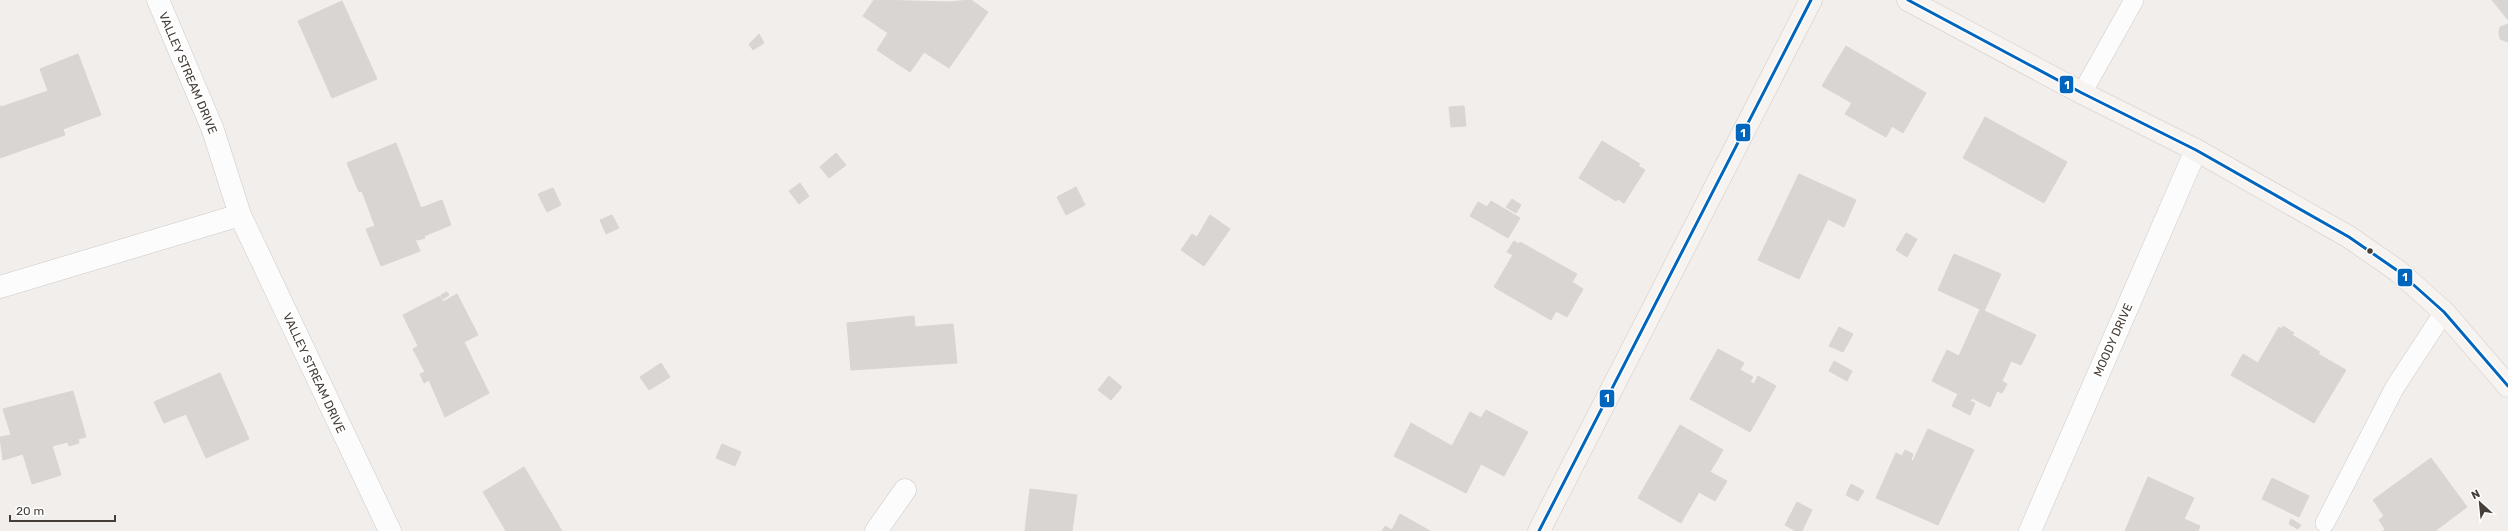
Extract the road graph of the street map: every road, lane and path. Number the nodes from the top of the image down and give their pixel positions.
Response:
1 (158, 0) edge
2 (1811, 0) edge
3 (1908, 0) edge
4 (2134, 0) edge
5 (2082, 93) junction
6 (2196, 150) junction
7 (240, 215) junction
8 (0, 287) edge
9 (2444, 312) junction
10 (2508, 386) edge
11 (905, 490) dead end
12 (2325, 523) dead end
13 (390, 531) edge
14 (876, 531) edge
15 (1539, 531) edge
16 (2030, 531) edge

1 - 7 street, VALLEY STREAM DRIVE
2 - 15 street
3 - 5 street
4 - 5 lane
5 - 6 street
6 - 9 street
6 - 16 street, MOODY DRIVE
7 - 8 street
7 - 13 street, VALLEY STREAM DRIVE
9 - 10 street
9 - 12 lane
11 - 14 street

